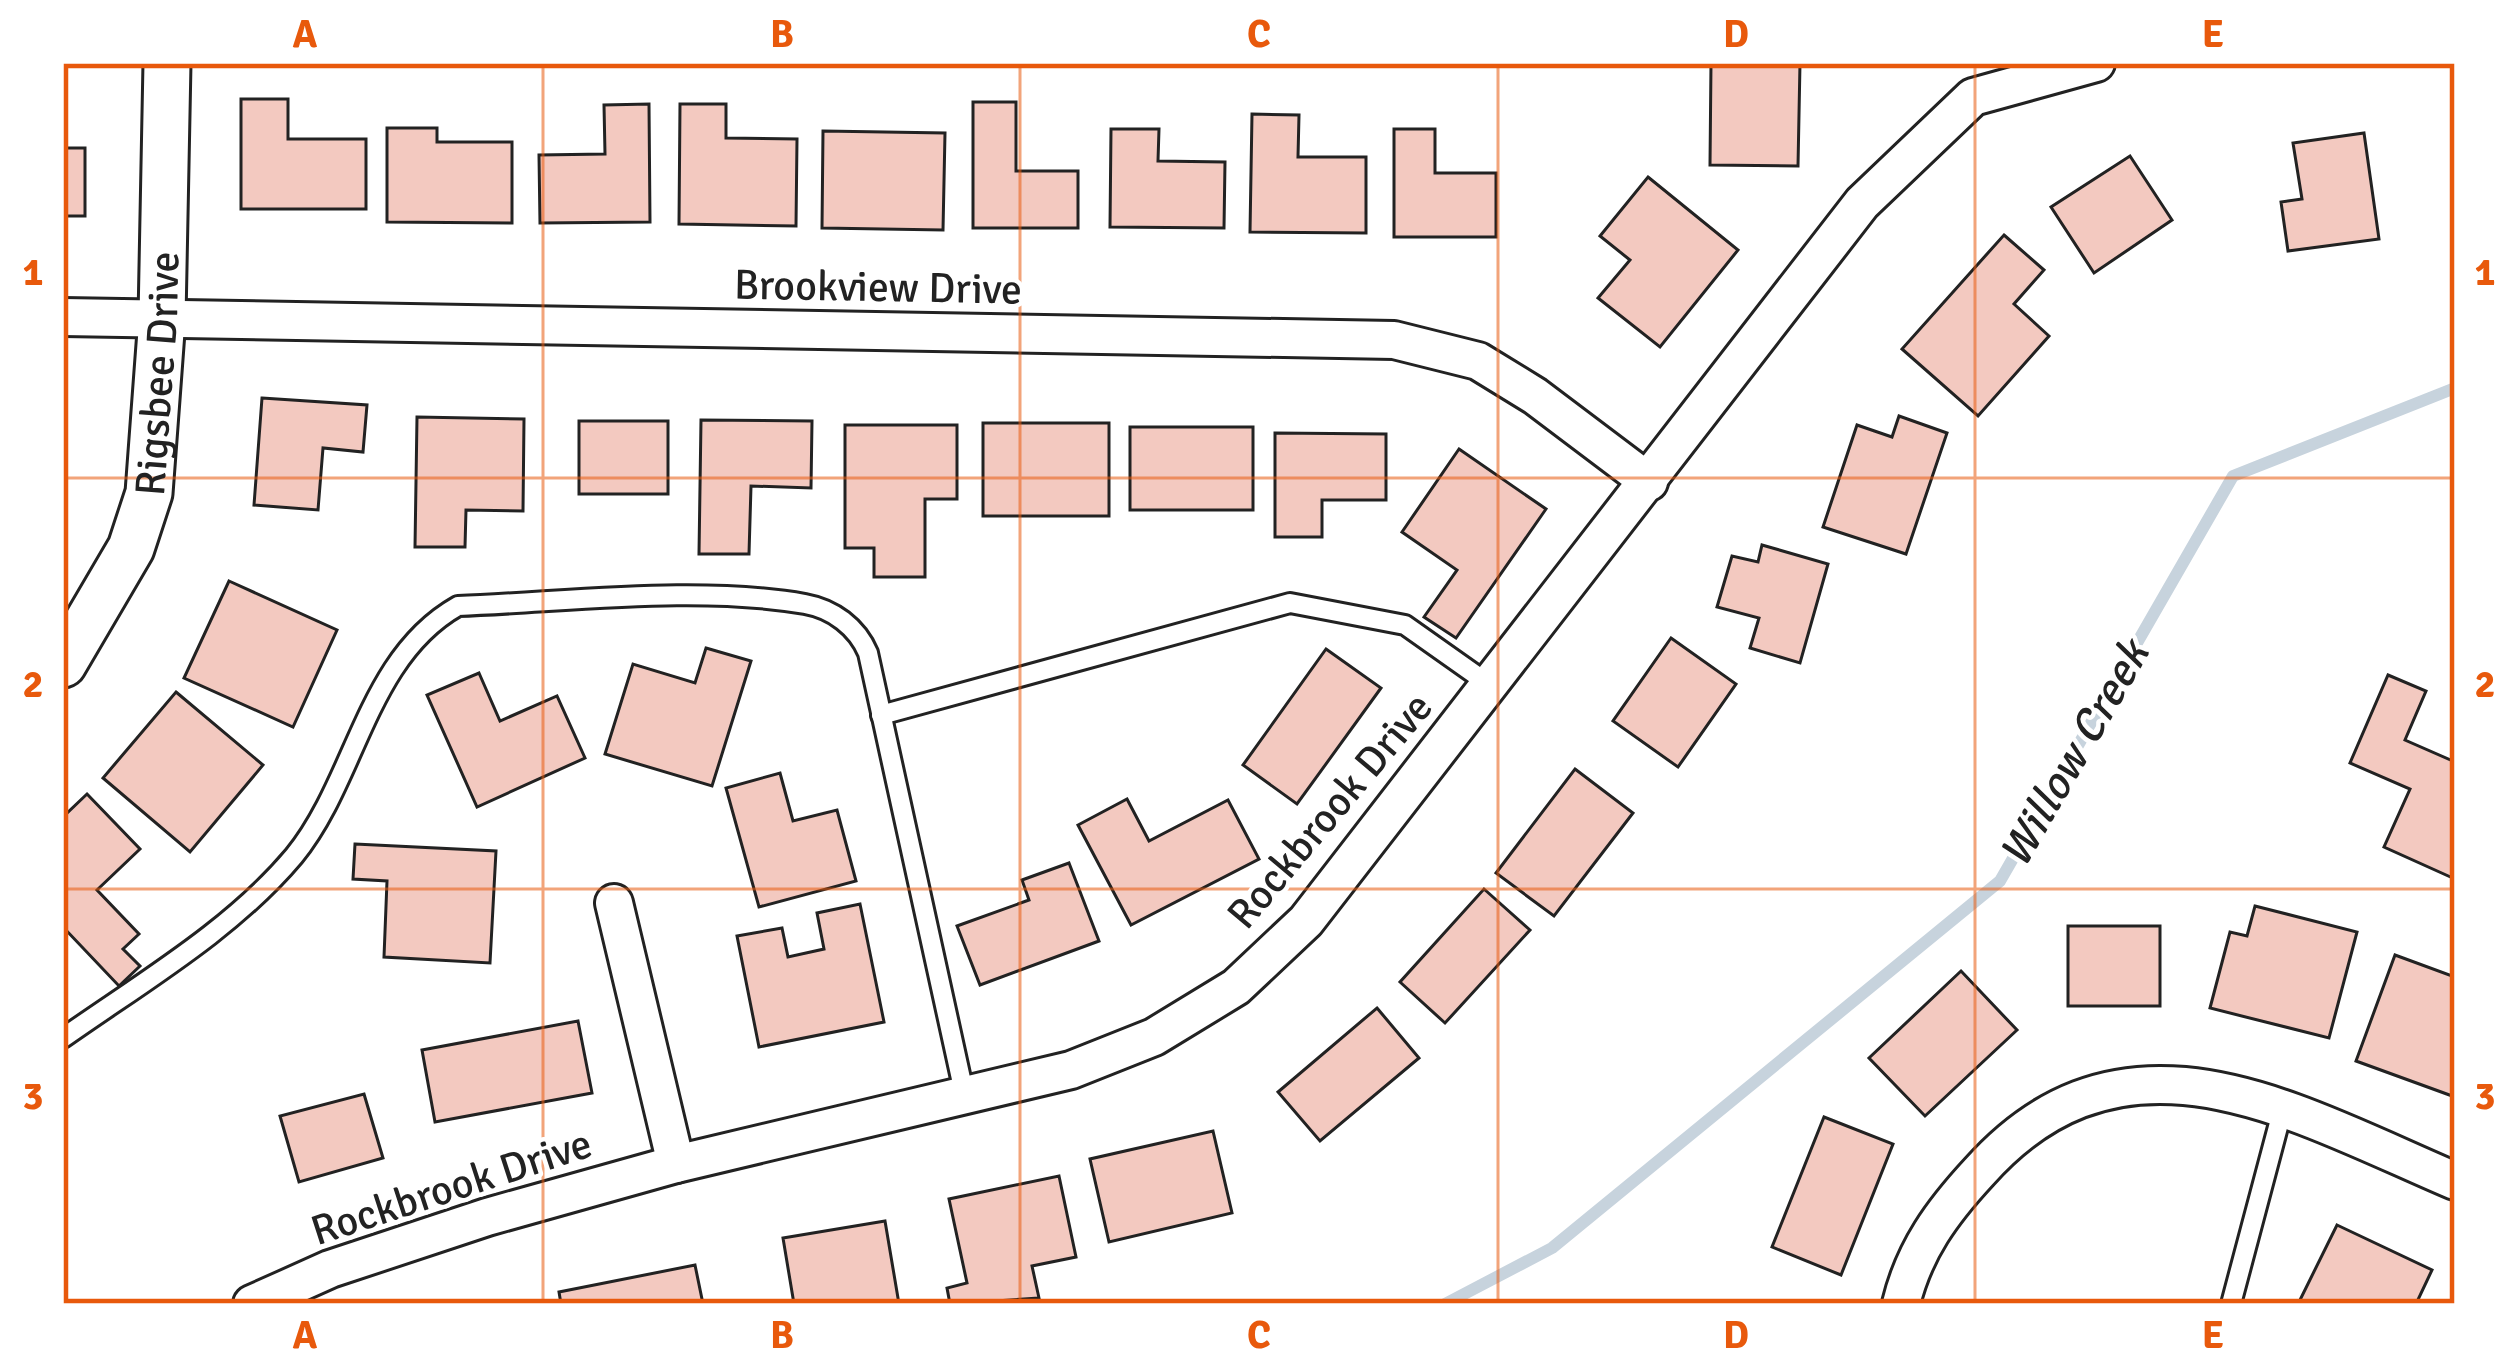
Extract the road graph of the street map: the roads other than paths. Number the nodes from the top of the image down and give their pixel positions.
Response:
1 (167, 63) edge
2 (2096, 63) edge
3 (1966, 80) edge
4 (63, 316) edge
5 (162, 318) junction
6 (1649, 482) junction
7 (63, 664) edge
8 (1490, 686) junction
9 (881, 715) junction
10 (614, 903) dead end
11 (63, 1039) edge
12 (964, 1097) junction
13 (2283, 1108) junction
14 (676, 1164) junction
15 (2455, 1181) edge
16 (252, 1304) edge
17 (1901, 1304) edge
18 (2231, 1304) edge

1 - 5 street, Rigsbee Drive
2 - 3 street, Rockbrook Drive
3 - 6 street, Rockbrook Drive
4 - 5 street, Brookview Drive
5 - 6 street, Brookview Drive
5 - 7 street, Rigsbee Drive
6 - 8 street, Rockbrook Drive
8 - 9 lane
8 - 12 street, Rockbrook Drive
9 - 11 lane
9 - 12 lane
10 - 14 street
12 - 14 street, Rockbrook Drive
13 - 15 street
13 - 17 street
13 - 18 lane
14 - 16 street, Rockbrook Drive

